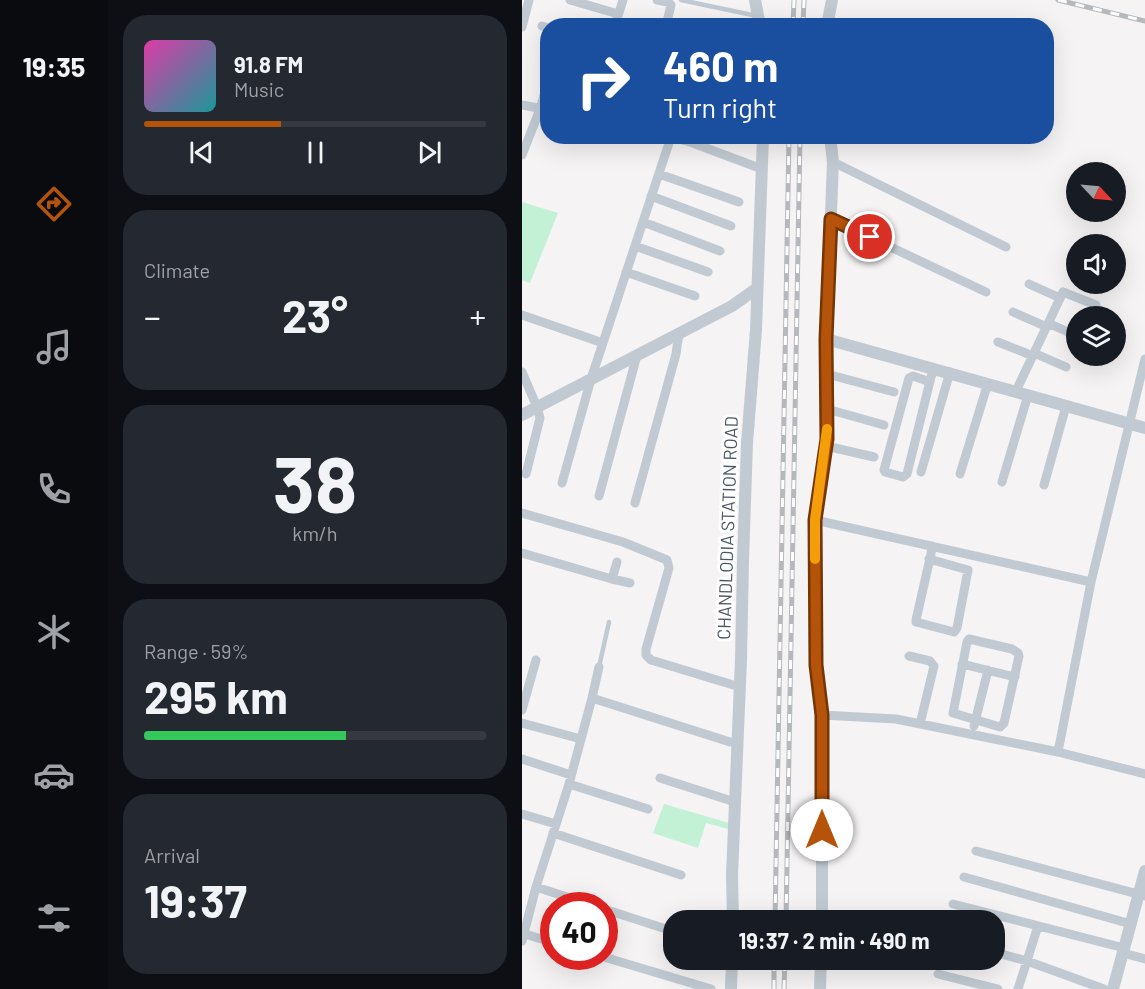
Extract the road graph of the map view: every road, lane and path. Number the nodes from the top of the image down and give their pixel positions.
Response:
1 (529, 0) edge
2 (570, 0) edge
3 (623, 0) edge
4 (657, 0) edge
5 (681, 0) edge
6 (755, 0) edge
7 (832, 0) edge
8 (615, 13) dead end
9 (617, 18) edge
10 (668, 18) edge
11 (748, 18) edge
12 (758, 18) edge
13 (829, 18) edge
14 (522, 27) edge
15 (522, 105) edge
16 (540, 109) edge
17 (540, 118) edge
18 (667, 144) edge
19 (695, 144) edge
20 (763, 144) edge
21 (831, 144) edge
22 (522, 155) edge
23 (833, 162) junction
24 (762, 169) junction
25 (659, 174) junction
26 (651, 196) junction
27 (739, 201) dead end
28 (831, 219) junction
29 (643, 222) junction
30 (731, 226) dead end
31 (635, 246) junction
32 (1006, 247) dead end
33 (720, 250) dead end
34 (626, 272) junction
35 (708, 272) dead end
36 (1029, 284) dead end
37 (756, 289) junction
38 (986, 292) dead end
39 (695, 296) dead end
40 (1060, 298) junction
41 (1096, 305) dead end
42 (1013, 312) dead end
43 (522, 315) edge
44 (1048, 325) junction
45 (1066, 332) edge
46 (679, 333) junction
47 (826, 339) junction
48 (998, 342) dead end
49 (603, 343) junction
50 (637, 355) junction
51 (1033, 355) junction
52 (1145, 359) edge
53 (1066, 367) dead end
54 (933, 368) junction
55 (522, 372) edge
56 (950, 372) junction
57 (827, 374) junction
58 (591, 379) junction
59 (930, 382) junction
60 (988, 383) junction
61 (894, 392) dead end
62 (1022, 393) junction
63 (1066, 406) junction
64 (827, 409) junction
65 (527, 412) edge
66 (1128, 423) junction
67 (884, 426) dead end
68 (1145, 428) edge
69 (826, 446) junction
70 (874, 457) dead end
71 (921, 472) dead end
72 (526, 474) dead end
73 (960, 474) dead end
74 (1002, 482) dead end
75 (562, 483) dead end
76 (1044, 485) dead end
77 (598, 496) dead end
78 (635, 503) dead end
79 (522, 513) edge
80 (815, 520) junction
81 (932, 546) junction
82 (522, 553) edge
83 (929, 559) junction
84 (616, 561) dead end
85 (612, 579) junction
86 (1091, 582) junction
87 (630, 584) dead end
88 (609, 622) dead end
89 (909, 656) dead end
90 (536, 660) dead end
91 (962, 664) junction
92 (599, 667) joint
93 (988, 670) junction
94 (1015, 676) junction
95 (740, 687) junction
96 (592, 698) junction
97 (522, 710) edge
98 (822, 715) junction
99 (976, 720) junction
100 (522, 723) edge
101 (920, 724) junction
102 (972, 734) junction
103 (581, 739) junction
104 (730, 742) dead end
105 (1058, 752) junction
106 (522, 759) edge
107 (1145, 774) edge
108 (660, 778) dead end
109 (570, 779) junction
110 (735, 802) junction
111 (648, 808) dead end
112 (522, 814) edge
113 (555, 828) junction
114 (976, 851) dead end
115 (1145, 871) edge
116 (681, 875) dead end
117 (964, 877) dead end
118 (536, 886) junction
119 (554, 892) edge
120 (1142, 895) edge
121 (953, 904) dead end
122 (733, 910) edge
123 (822, 910) edge
124 (618, 914) edge
125 (1131, 924) junction
126 (1038, 926) junction
127 (663, 928) edge
128 (523, 936) edge
129 (540, 939) edge
130 (1124, 951) junction
131 (1005, 955) edge
132 (1145, 959) edge
133 (618, 961) edge
134 (1027, 961) junction
135 (732, 970) edge
136 (821, 970) edge
137 (938, 974) dead end
138 (680, 979) junction
139 (678, 989) edge
140 (711, 989) edge
141 (731, 989) edge
142 (820, 989) edge
143 (998, 989) edge
144 (1018, 989) edge
145 (1104, 989) edge
146 (1113, 989) edge

1 - 14 street
2 - 8 street
3 - 9 street
4 - 10 street
5 - 11 lane
6 - 12 street
7 - 13 street
15 - 16 street
17 - 22 street
18 - 25 street
19 - 24 street
20 - 24 street, CHANDLODIA STATION ROAD
21 - 23 street
23 - 28 street
23 - 32 street
24 - 37 street, CHANDLODIA STATION ROAD
25 - 26 street
25 - 27 street
26 - 29 street
26 - 30 street
28 - 38 street
28 - 47 street
29 - 31 street
29 - 33 street
31 - 34 street
31 - 35 street
34 - 39 street
34 - 49 street
36 - 40 street
37 - 46 street
37 - 95 street, CHANDLODIA STATION ROAD
40 - 41 street
40 - 44 street
42 - 44 street
43 - 49 street
44 - 45 street
44 - 51 street
46 - 50 street
46 - 78 street
47 - 54 street
47 - 57 street
48 - 51 street
49 - 58 street
50 - 58 street
50 - 77 street
51 - 53 street
51 - 62 street
52 - 66 street
54 - 56 street
54 - 59 street
55 - 65 street
56 - 60 street
56 - 71 street
57 - 61 street
57 - 64 street
58 - 65 street
58 - 75 street
59 - 59 street
60 - 62 street
60 - 73 street
62 - 63 street
62 - 74 street
63 - 66 street
63 - 76 street
64 - 67 street
64 - 69 street
65 - 72 street
66 - 68 street
66 - 86 street
69 - 70 street
69 - 80 street
79 - 95 street
80 - 81 street
80 - 98 street
81 - 83 street
81 - 86 street
82 - 85 street
83 - 83 street
84 - 85 street
85 - 87 street
86 - 105 street
88 - 92 lane
89 - 101 street
90 - 97 street
91 - 93 street
91 - 94 street
91 - 99 street
92 - 96 street
93 - 94 street
93 - 99 street
94 - 99 street
95 - 110 street, CHANDLODIA STATION ROAD
96 - 103 street
96 - 104 street
98 - 101 street
98 - 123 street
99 - 102 street
100 - 103 street
101 - 102 street
102 - 105 street
103 - 109 street
105 - 107 street
106 - 109 street
108 - 110 street
109 - 111 street
109 - 113 street
110 - 122 street, CHANDLODIA STATION ROAD
112 - 113 street
113 - 116 street
113 - 118 street
114 - 120 street
115 - 120 street
117 - 125 street
118 - 119 street
118 - 128 street
120 - 125 street
121 - 126 street
124 - 127 street
125 - 130 street
126 - 130 street
126 - 134 street
128 - 129 street
130 - 132 street
130 - 146 street
131 - 134 street
133 - 138 street
134 - 144 street
134 - 145 street
135 - 141 street
136 - 142 street
137 - 143 street
138 - 139 street
138 - 140 street

